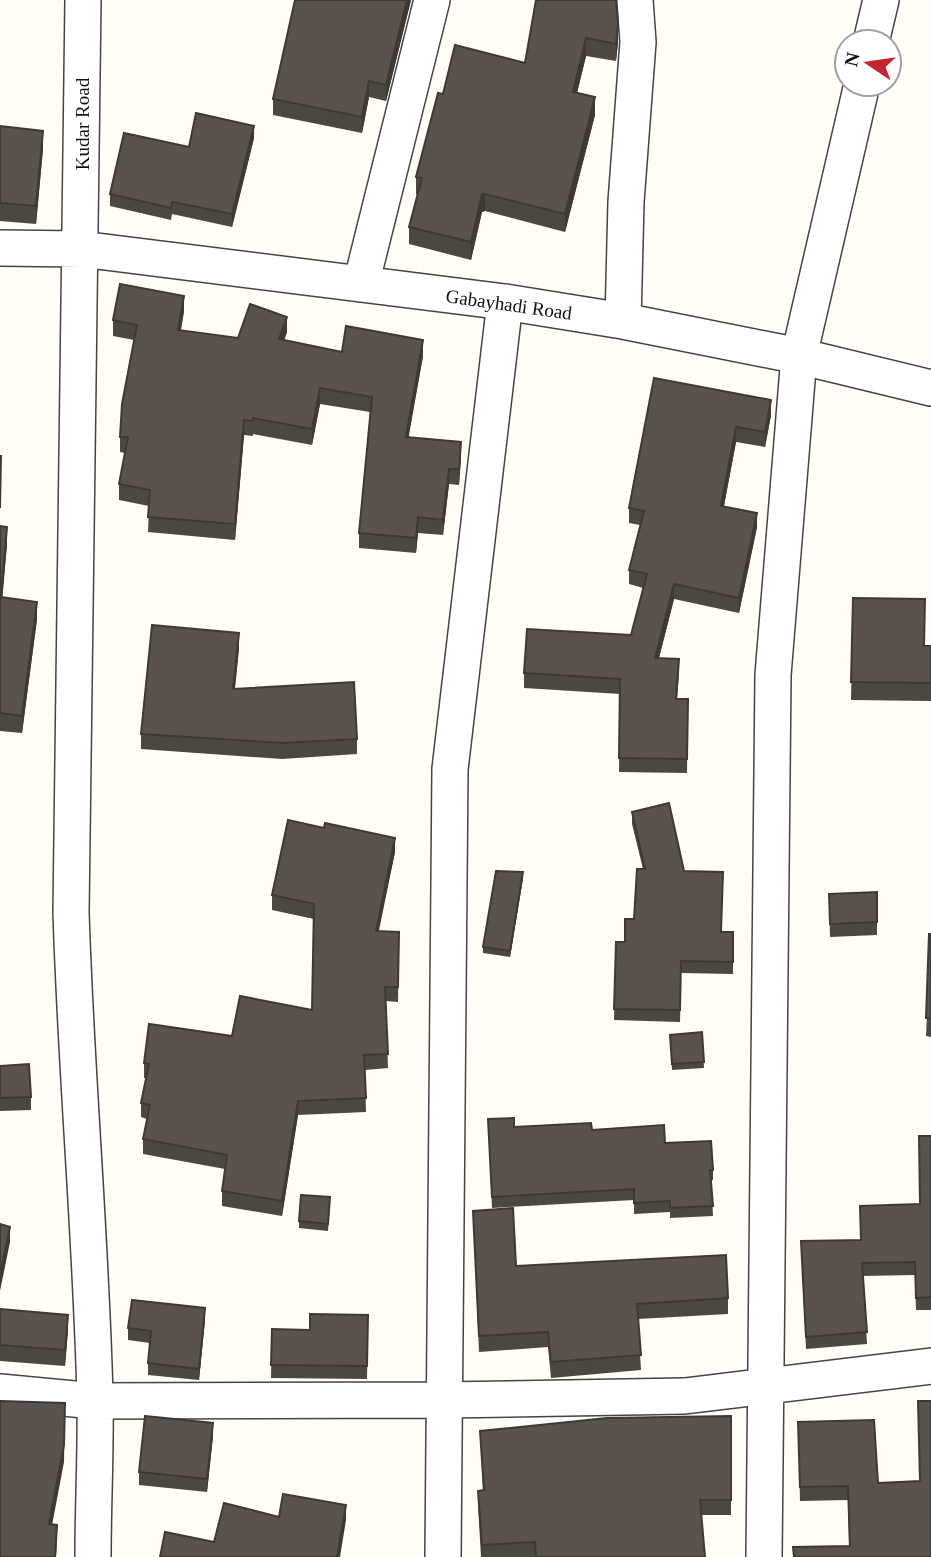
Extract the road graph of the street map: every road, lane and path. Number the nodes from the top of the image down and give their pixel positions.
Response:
1 (83, 0) edge
2 (432, 0) edge
3 (635, 0) edge
4 (881, 0) edge
5 (874, 28) edge
6 (859, 98) edge
7 (0, 248) edge
8 (81, 249) junction
9 (361, 284) junction
10 (505, 302) junction
11 (623, 321) junction
12 (799, 356) junction
13 (931, 388) edge
14 (931, 1366) edge
15 (766, 1387) junction
16 (0, 1392) edge
17 (444, 1400) junction
18 (95, 1401) junction
19 (93, 1557) edge
20 (443, 1557) edge
21 (764, 1557) edge

1 - 8 street, Kudar Road
2 - 9 street
3 - 11 street
4 - 5 street
6 - 12 street
7 - 8 street, Gabayhadi Road
8 - 9 street, Gabayhadi Road
8 - 18 street, Kudar Road
9 - 10 street, Gabayhadi Road
10 - 11 street, Gabayhadi Road
10 - 17 street
11 - 12 street, Gabayhadi Road
12 - 13 street, Gabayhadi Road
12 - 15 street
14 - 15 street
15 - 17 street
15 - 21 street
16 - 18 street
17 - 18 street
17 - 20 street
18 - 19 street, Kudar Road

